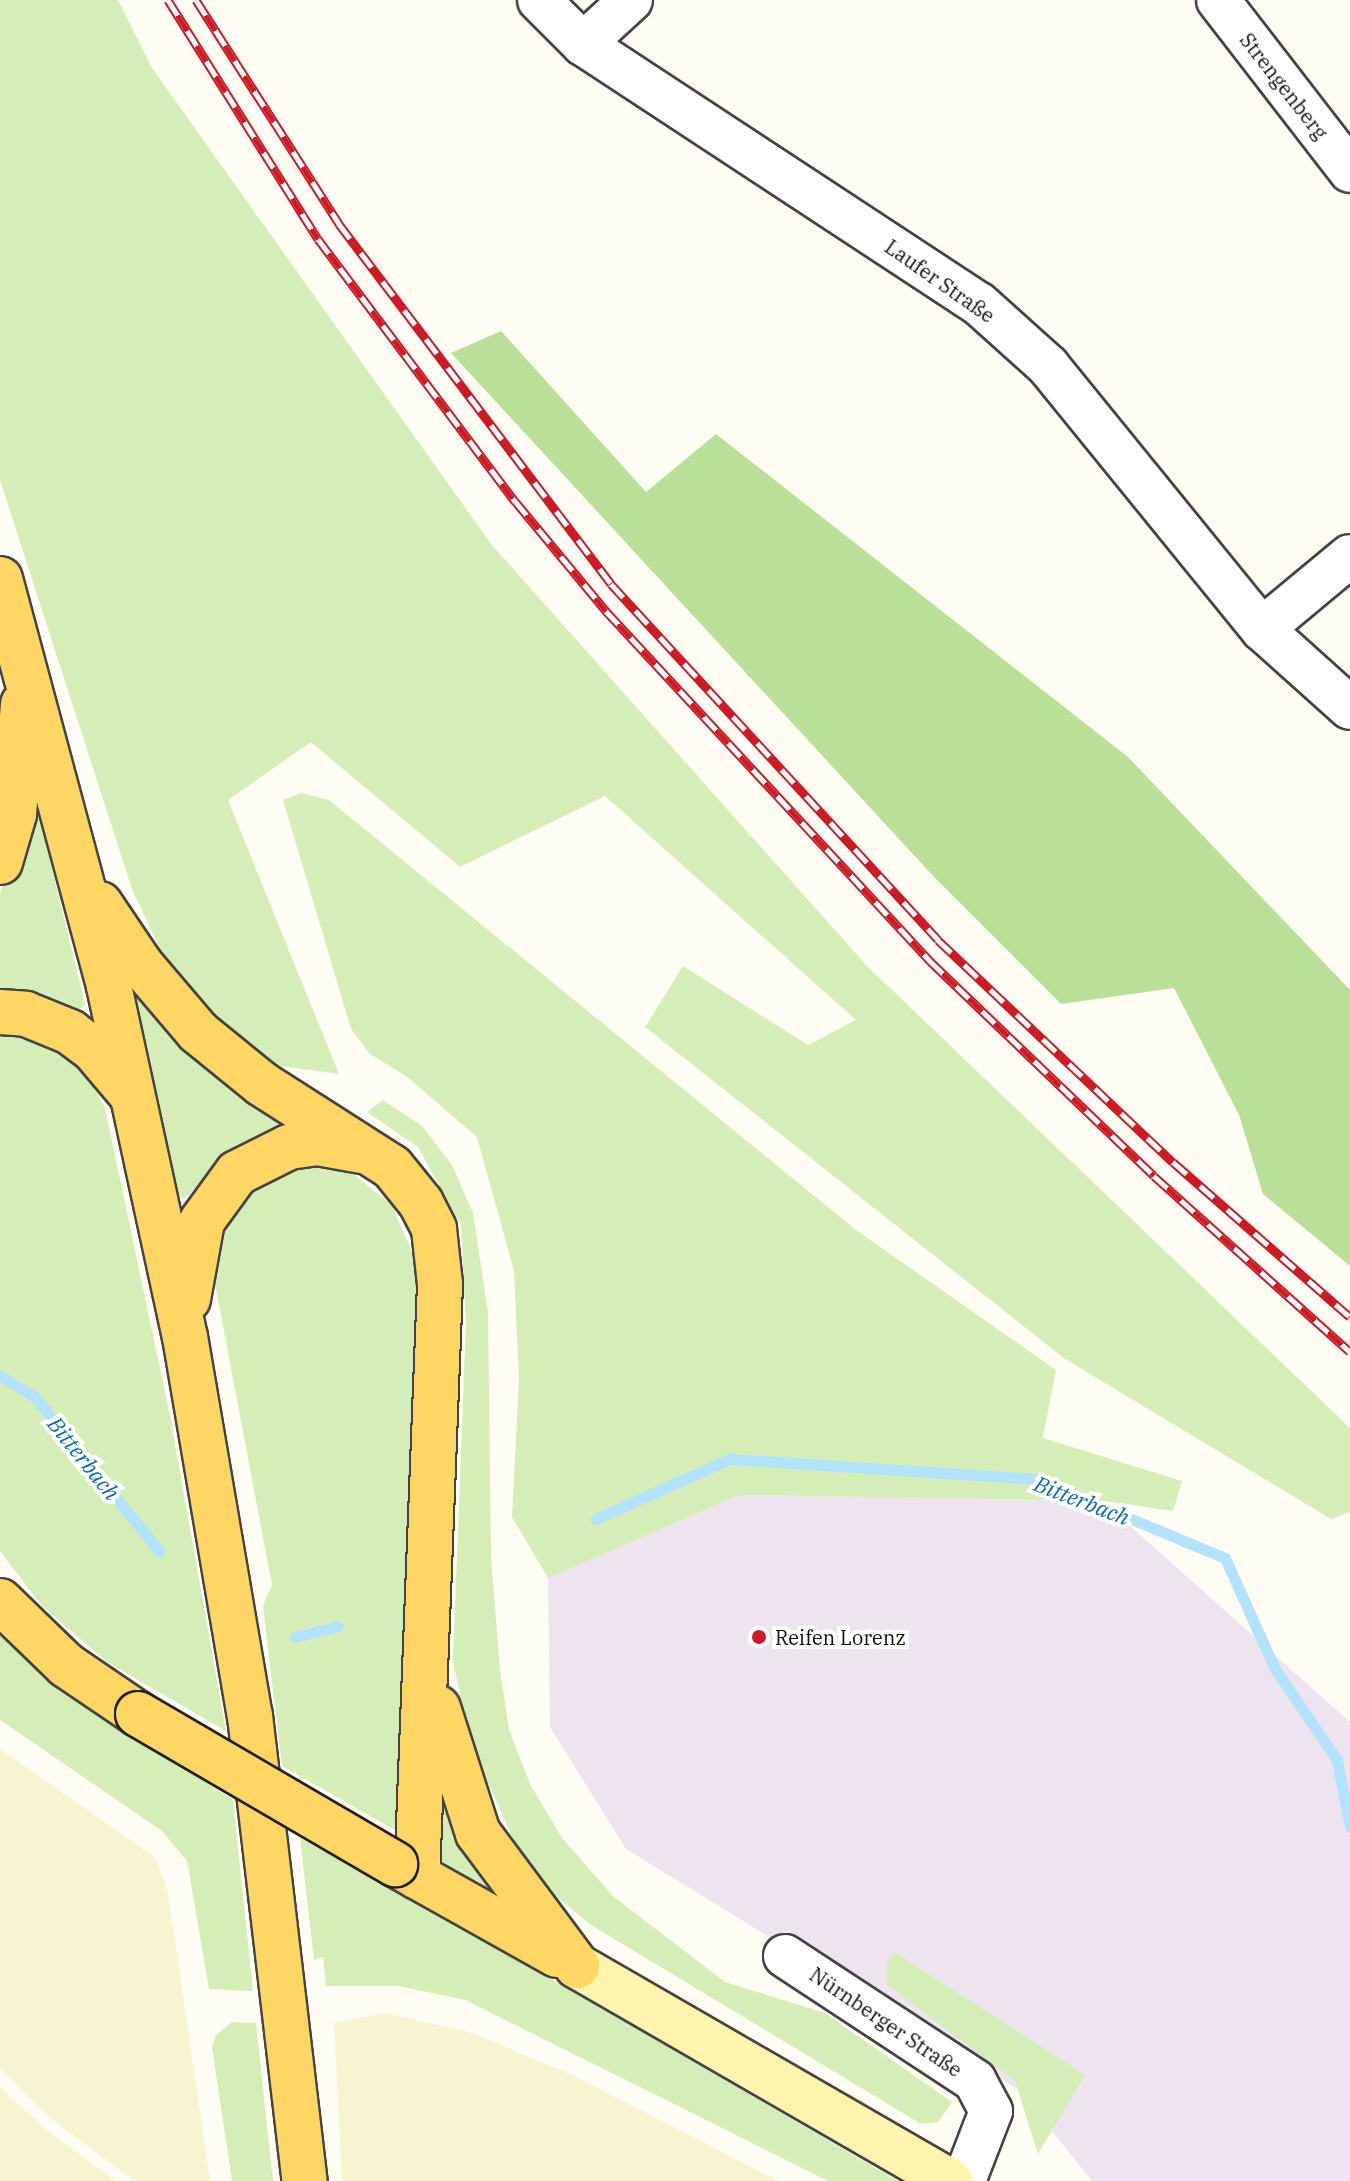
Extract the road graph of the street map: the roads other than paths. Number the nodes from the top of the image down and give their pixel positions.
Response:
1 (539, 0) edge
2 (631, 0) edge
3 (1218, 0) edge
4 (583, 44) junction
5 (1350, 171) edge
6 (1350, 556) edge
7 (0, 579) edge
8 (1262, 629) junction
9 (26, 665) junction
10 (1350, 708) edge
11 (0, 862) edge
12 (82, 877) junction
13 (0, 1012) edge
14 (136, 1099) junction
15 (375, 1156) junction
16 (185, 1337) junction
17 (0, 1601) edge
18 (426, 1644) junction
19 (406, 1870) junction
20 (785, 1956) dead end
21 (577, 1966) junction
22 (305, 2181) edge
23 (950, 2181) edge
24 (964, 2181) edge

1 - 4 street, Laufer Straße
2 - 4 street
3 - 5 street, Strengenberg
4 - 8 street, Laufer Straße
6 - 8 street
7 - 9 main road
8 - 10 street, Laufer Straße
9 - 11 main road
9 - 12 main road
12 - 14 main road
12 - 15 main road
13 - 14 main road
14 - 16 main road
15 - 16 main road
15 - 18 main road
16 - 22 main road
17 - 19 main road, bridge
18 - 19 main road
18 - 21 main road
19 - 21 main road
20 - 24 street, Nürnberger Straße
21 - 23 main road

